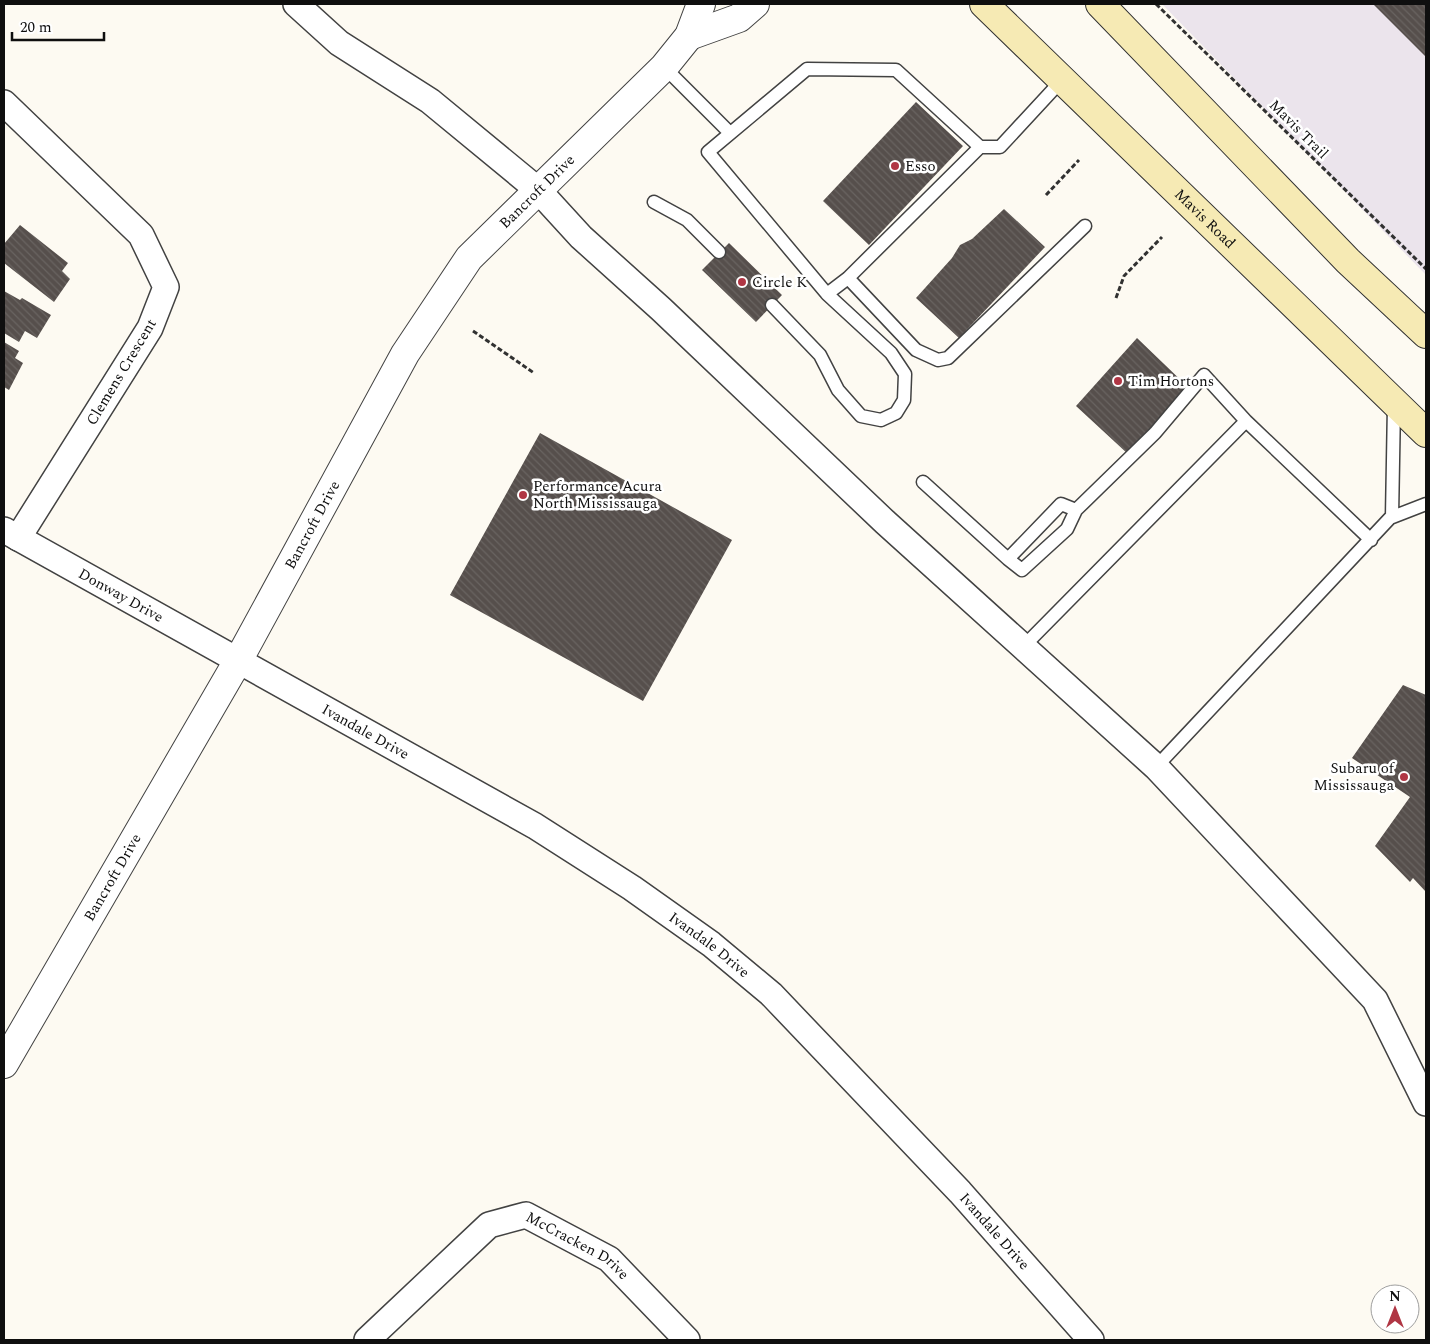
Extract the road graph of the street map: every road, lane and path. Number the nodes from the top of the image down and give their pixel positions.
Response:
1 (296, 4) edge
2 (701, 4) edge
3 (755, 4) edge
4 (984, 4) edge
5 (1100, 4) edge
6 (1156, 4) edge
7 (689, 36) junction
8 (664, 66) junction
9 (1062, 80) junction
10 (4, 103) edge
11 (730, 132) junction
12 (980, 147) junction
13 (1079, 160) dead end
14 (538, 190) junction
15 (1046, 195) dead end
16 (654, 202) dead end
17 (1085, 226) dead end
18 (1162, 237) dead end
19 (719, 252) dead end
20 (1426, 270) edge
21 (848, 278) junction
22 (827, 294) junction
23 (1116, 298) dead end
24 (772, 305) dead end
25 (473, 330) dead end
26 (1426, 334) edge
27 (534, 373) dead end
28 (1394, 402) junction
29 (1246, 421) junction
30 (1426, 433) edge
31 (923, 482) dead end
32 (1426, 504) edge
33 (1076, 510) junction
34 (1392, 517) junction
35 (11, 534) edge
36 (1371, 540) junction
37 (1008, 559) junction
38 (1023, 647) junction
39 (238, 659) junction
40 (1156, 767) junction
41 (4, 1064) edge
42 (1426, 1103) edge
43 (367, 1340) edge
44 (687, 1340) edge
45 (1090, 1340) edge

1 - 14 street
2 - 7 street, Bancroft Drive
3 - 7 street
4 - 9 main road, Mavis Road
5 - 26 main road
6 - 20 path, Mavis Trail
7 - 8 street, Bancroft Drive
8 - 11 lane
8 - 14 street, Bancroft Drive
9 - 12 lane
9 - 28 main road, Mavis Road
10 - 35 street, Clemens Crescent
11 - 12 lane
11 - 22 lane
12 - 21 lane
13 - 15 path
14 - 38 street
14 - 39 street, Bancroft Drive
16 - 19 lane
17 - 21 lane
18 - 23 path
21 - 22 lane
22 - 24 lane
25 - 27 path
28 - 30 main road, Mavis Road
28 - 34 lane
29 - 33 lane
29 - 36 lane
29 - 38 lane
31 - 37 lane
32 - 34 lane
33 - 37 lane
33 - 37 lane
34 - 36 lane
35 - 39 street, Donway Drive
36 - 40 lane
38 - 40 street
39 - 41 street, Bancroft Drive
39 - 45 street, Ivandale Drive
40 - 42 street
43 - 44 street, McCracken Drive

